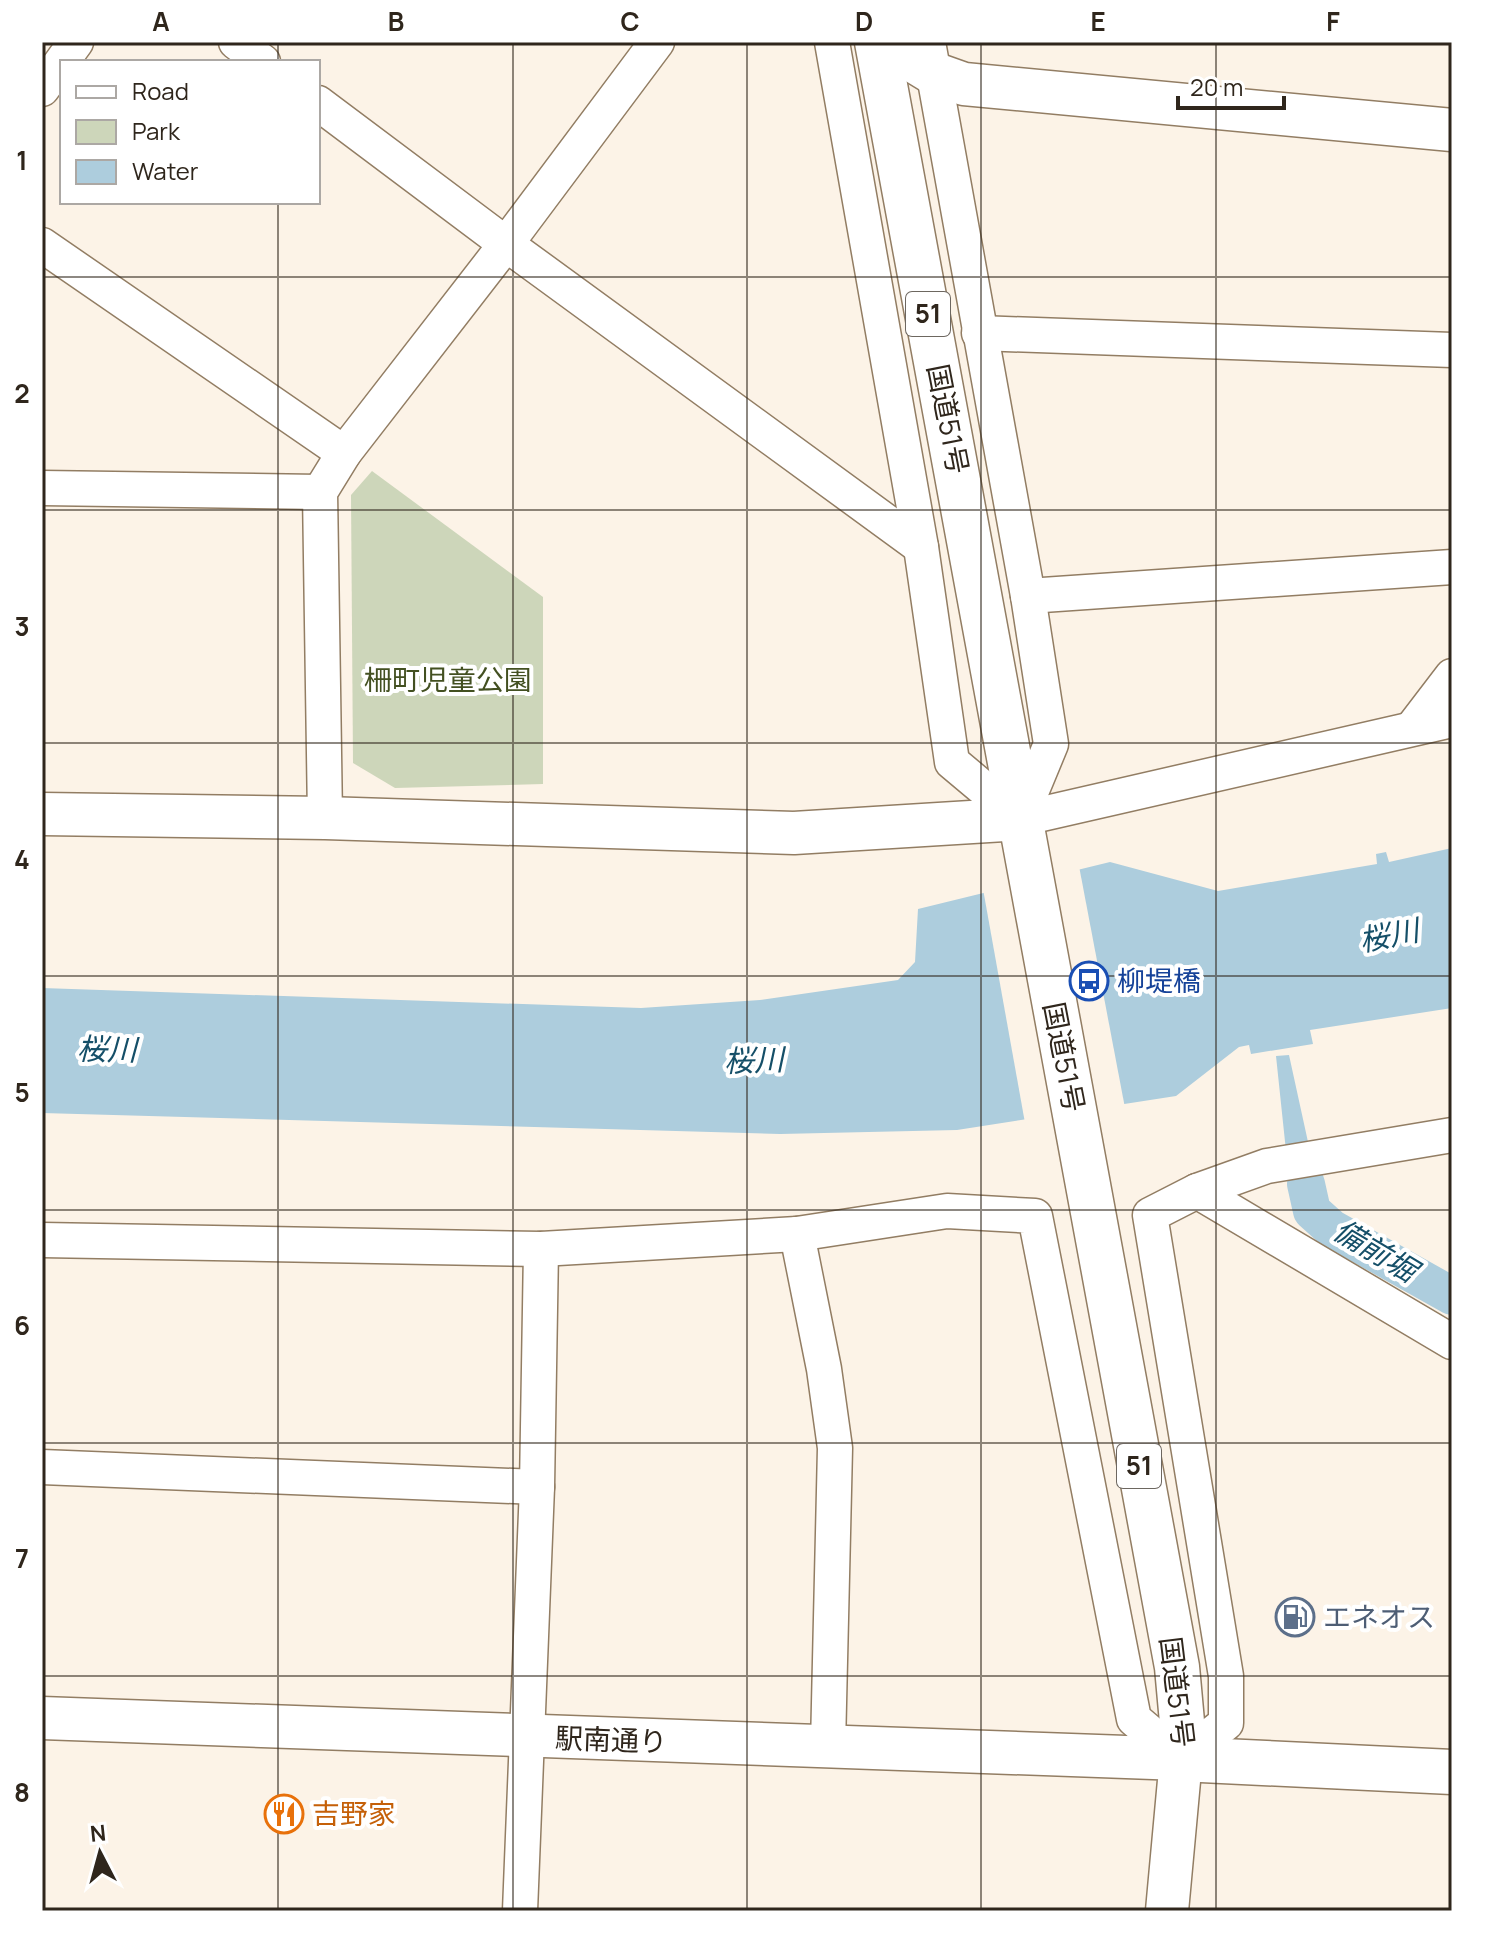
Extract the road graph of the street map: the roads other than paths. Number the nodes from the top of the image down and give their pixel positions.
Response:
1 (76, 42) edge
2 (236, 42) edge
3 (657, 42) edge
4 (832, 42) edge
5 (880, 42) edge
6 (931, 57) edge
7 (63, 60) edge
8 (260, 60) edge
9 (60, 64) edge
10 (42, 89) edge
11 (320, 104) edge
12 (1452, 130) edge
13 (506, 244) junction
14 (42, 245) edge
15 (979, 333) junction
16 (1452, 350) edge
17 (344, 453) junction
18 (42, 488) edge
19 (320, 492) junction
20 (921, 547) junction
21 (1452, 567) edge
22 (1028, 596) junction
23 (1452, 676) edge
24 (1452, 720) edge
25 (1413, 727) junction
26 (42, 814) edge
27 (325, 818) junction
28 (1020, 819) junction
29 (1452, 1135) edge
30 (1197, 1191) junction
31 (797, 1234) junction
32 (42, 1240) edge
33 (541, 1249) junction
34 (1452, 1342) edge
35 (42, 1467) edge
36 (537, 1487) junction
37 (42, 1718) edge
38 (525, 1737) junction
39 (828, 1746) junction
40 (1181, 1759) junction
41 (1452, 1772) edge
42 (520, 1911) edge
43 (1167, 1911) edge

1 - 7 street
2 - 8 street
3 - 13 street
4 - 20 street
5 - 6 street
5 - 28 highway, 国道51号 / 51
6 - 12 street
6 - 15 street
9 - 10 street
11 - 13 street
13 - 17 street
13 - 20 street
14 - 17 street
15 - 16 street
15 - 22 street
17 - 19 street
18 - 19 street
19 - 27 street
20 - 28 street
21 - 22 street
22 - 28 street
23 - 25 street
24 - 25 street
25 - 28 street
26 - 27 street
27 - 28 street
28 - 40 highway, 国道51号 / 51
29 - 30 street
30 - 34 street
30 - 40 street
31 - 33 street
31 - 39 street
31 - 40 street
32 - 33 street
33 - 36 street
35 - 36 street
36 - 38 street
37 - 38 street, 駅南通り
38 - 39 street, 駅南通り
38 - 42 street
39 - 40 street, 駅南通り
40 - 41 highway, 国道51号
40 - 43 street

